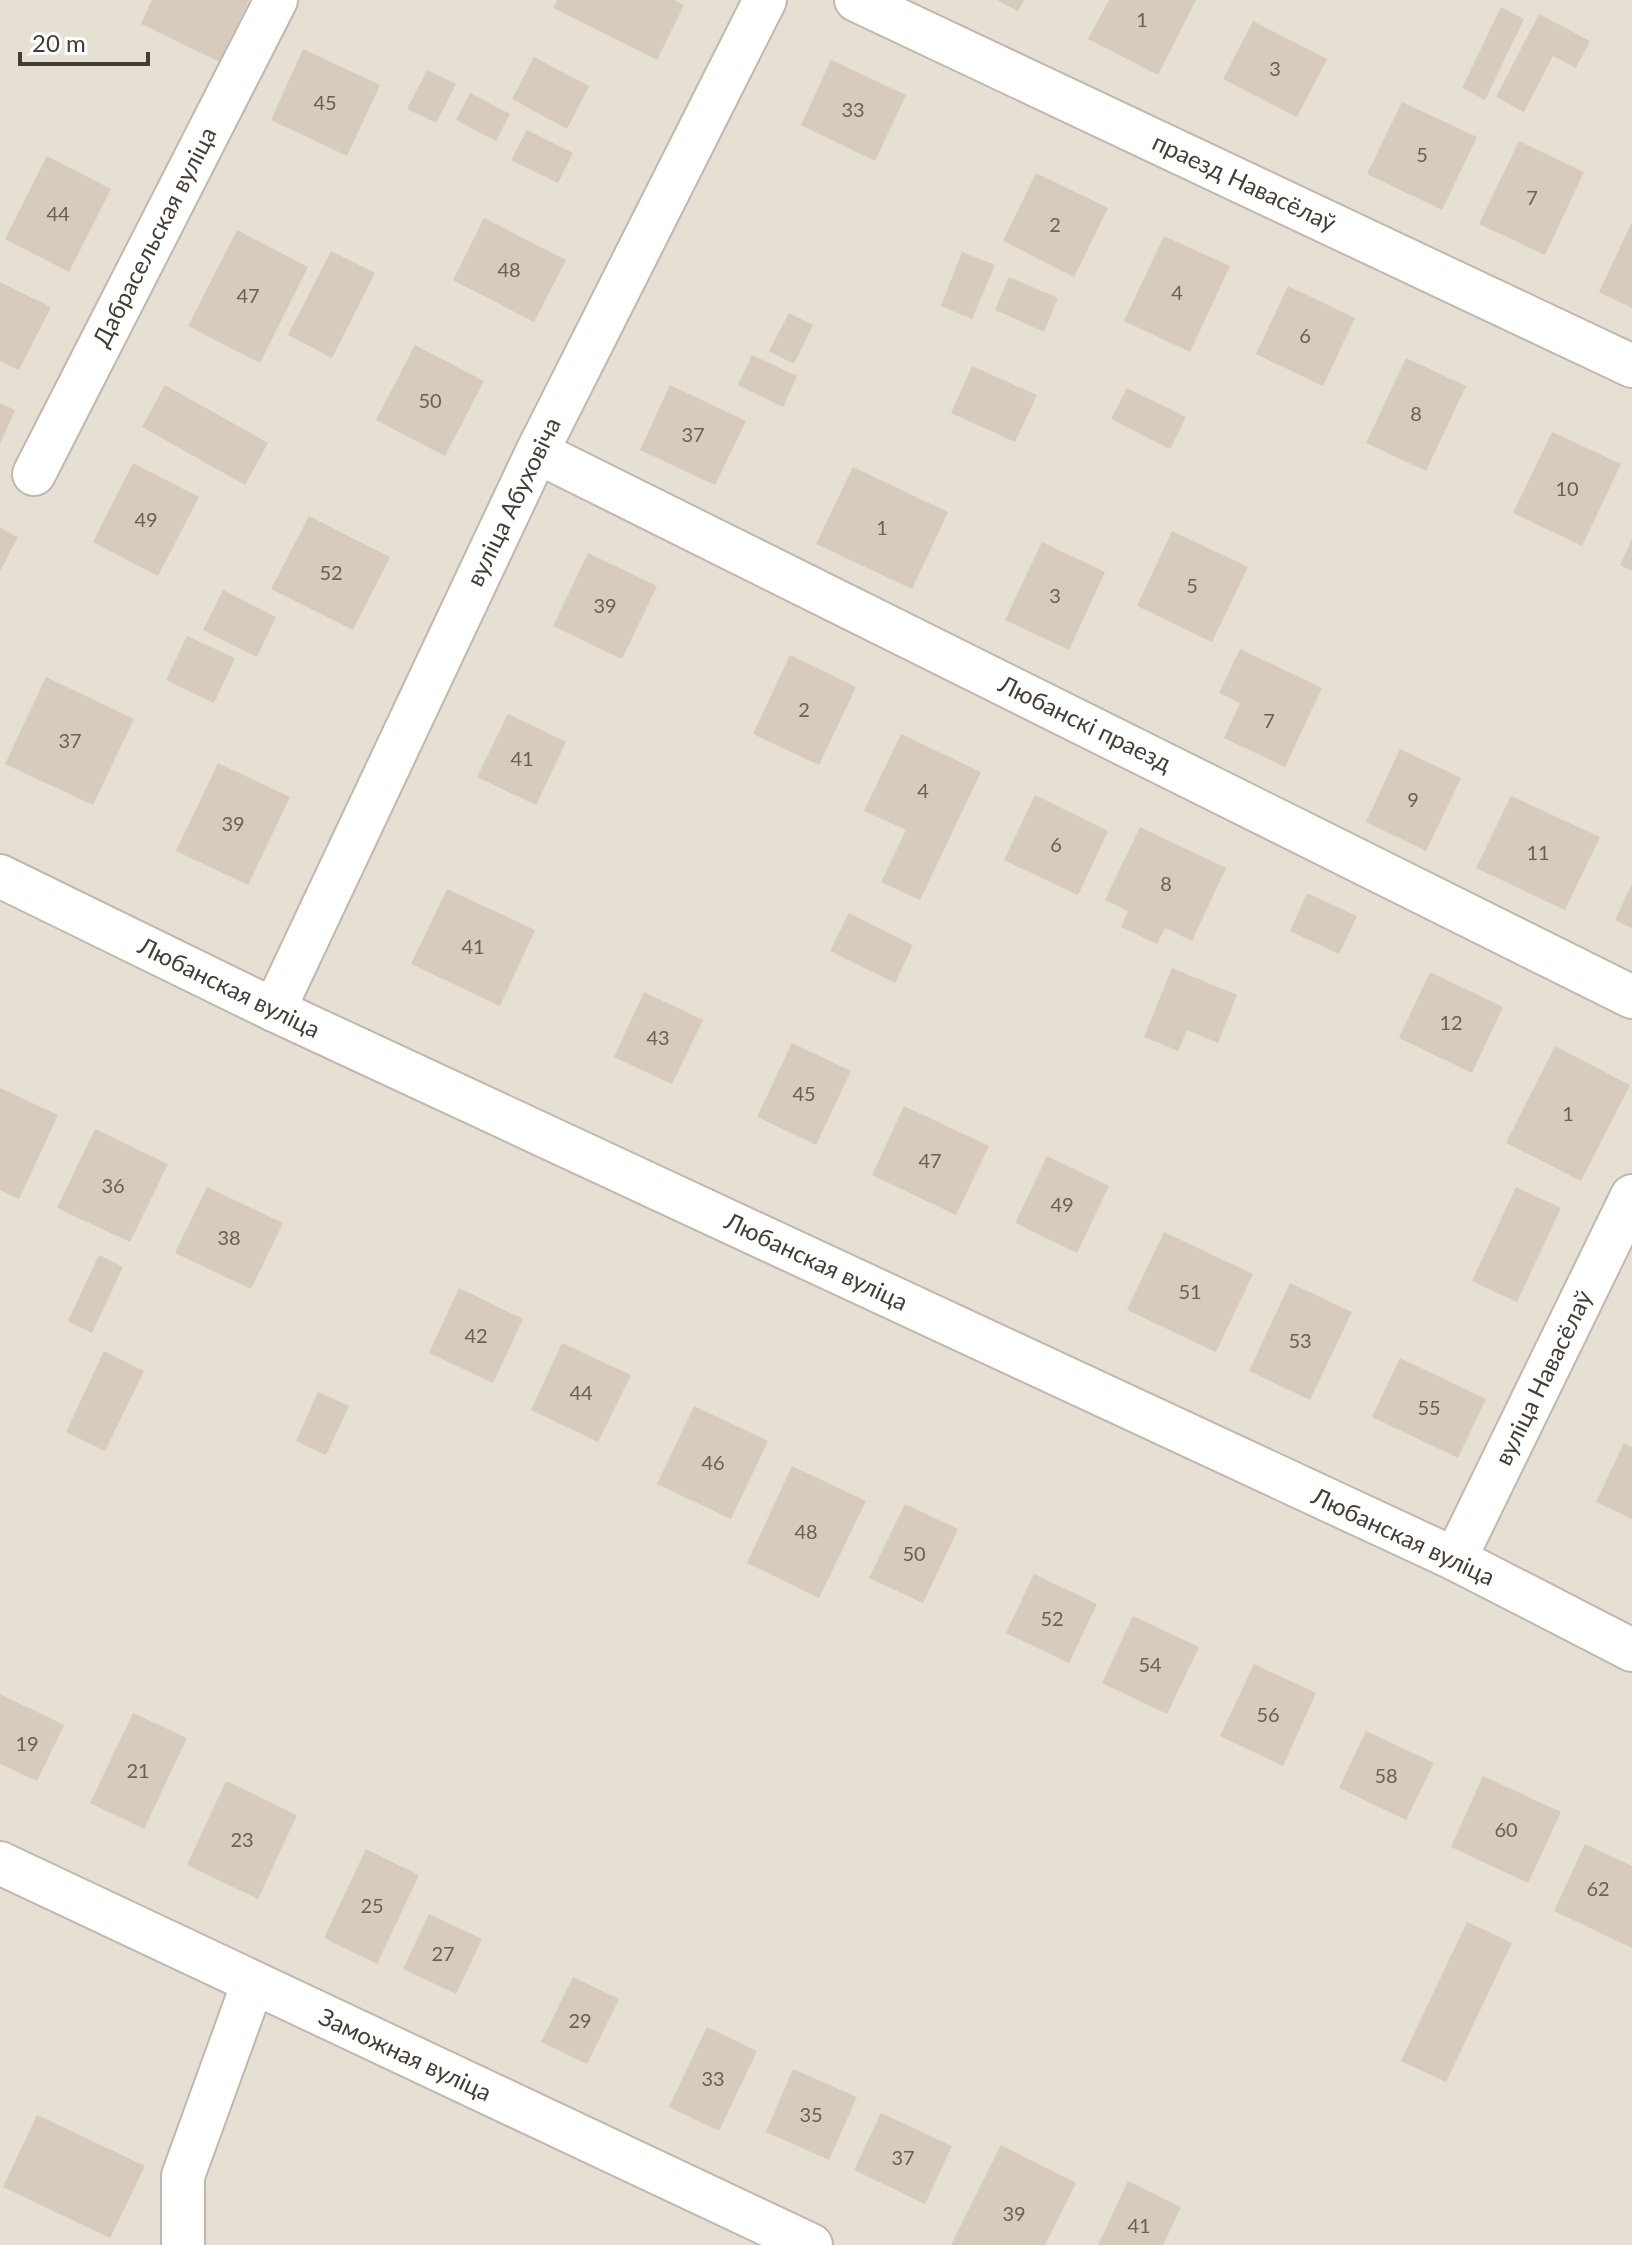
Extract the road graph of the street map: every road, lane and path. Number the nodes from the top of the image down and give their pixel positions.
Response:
1 (276, 0) edge
2 (765, 0) edge
3 (856, 0) edge
4 (1632, 366) edge
5 (537, 452) junction
6 (34, 474) dead end
7 (0, 876) edge
8 (1632, 997) edge
9 (274, 1010) junction
10 (1632, 1196) edge
11 (1455, 1559) junction
12 (1632, 1650) edge
13 (0, 1863) edge
14 (253, 1983) junction
15 (183, 2245) edge
16 (811, 2245) edge

1 - 6 street, Дабрасельская вуліца
2 - 5 street, вуліца Абуховіча
3 - 4 street, праезд Навасёлаў
5 - 8 street, Любанскі праезд
5 - 9 street, вуліца Абуховіча
7 - 9 street, Любанская вуліца
9 - 11 street, Любанская вуліца
10 - 11 street, вуліца Навасёлаў
11 - 12 street, Любанская вуліца
13 - 14 street, Заможная вуліца
14 - 15 street
14 - 16 street, Заможная вуліца

